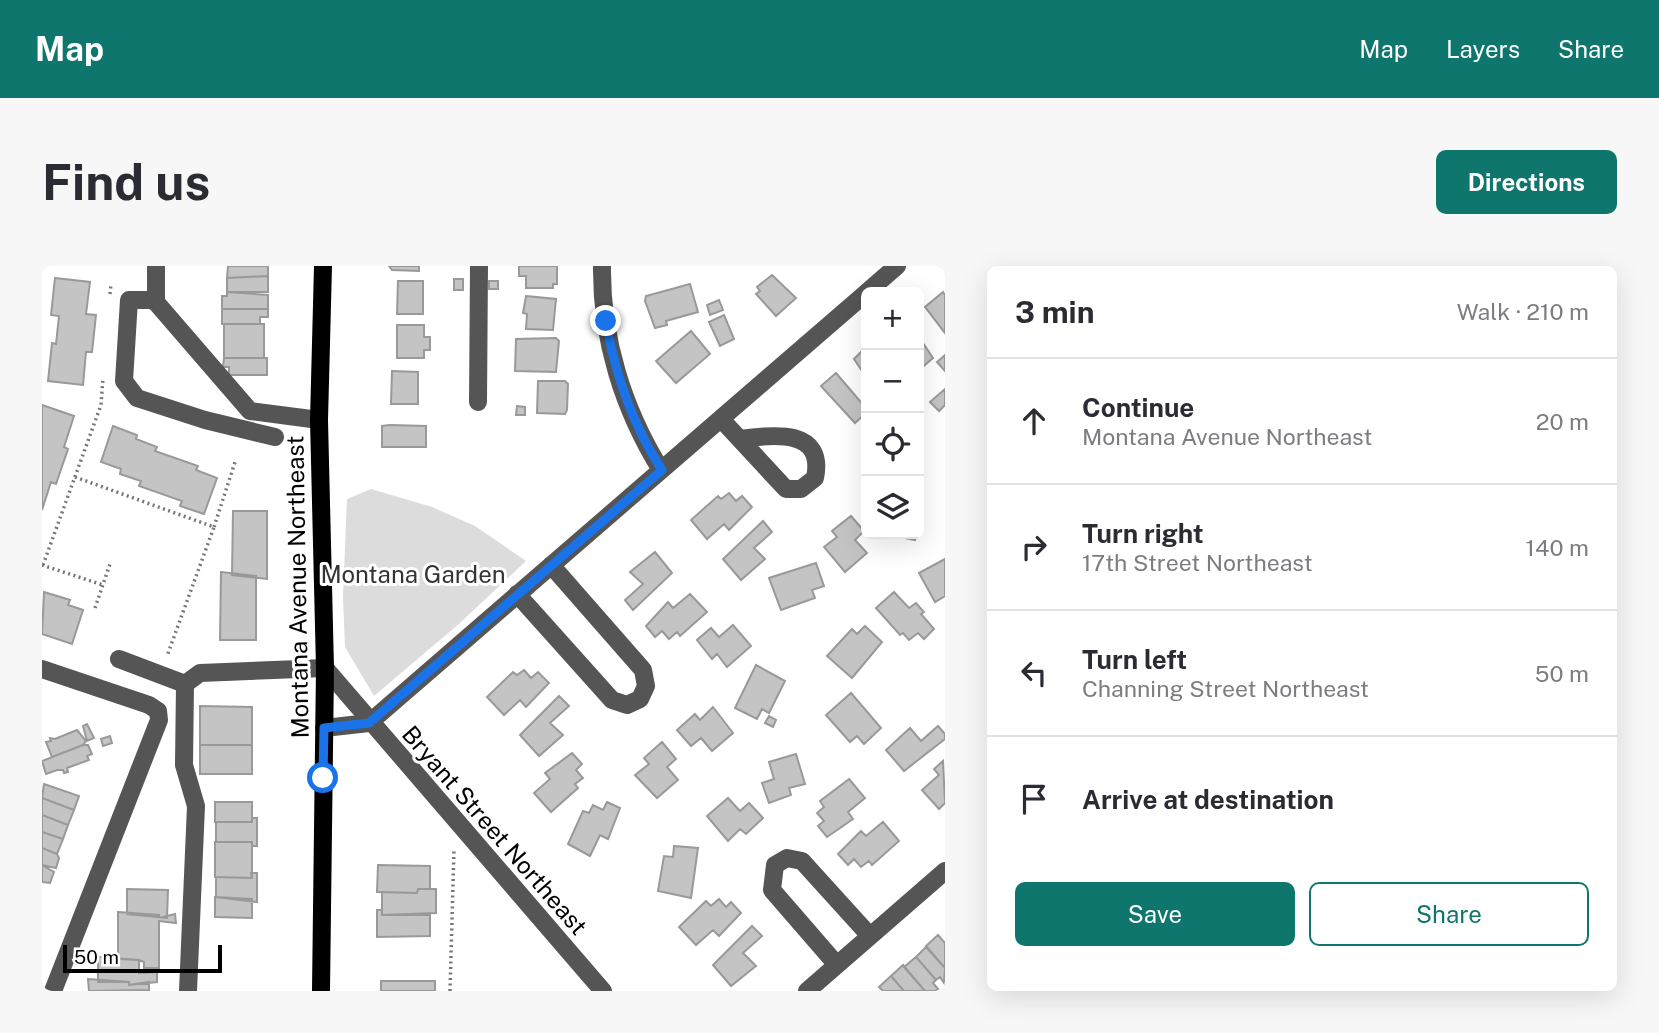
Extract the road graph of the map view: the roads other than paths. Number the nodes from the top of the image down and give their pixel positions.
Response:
1 (156, 266) edge
2 (323, 266) edge
3 (478, 266) edge
4 (602, 266) edge
5 (897, 266) edge
6 (874, 287) edge
7 (861, 298) edge
8 (156, 303) junction
9 (478, 402) dead end
10 (721, 419) junction
11 (320, 421) junction
12 (275, 437) dead end
13 (740, 439) dead end
14 (662, 470) junction
15 (551, 565) junction
16 (517, 594) junction
17 (119, 659) dead end
18 (325, 668) junction
19 (42, 669) edge
20 (185, 684) junction
21 (369, 723) junction
22 (324, 728) junction
23 (945, 871) edge
24 (870, 936) junction
25 (837, 965) junction
26 (53, 991) edge
27 (188, 991) edge
28 (321, 991) edge
29 (603, 991) edge
30 (807, 991) edge

1 - 8 street
2 - 11 main road, Montana Avenue Northeast
3 - 9 street
4 - 14 street
5 - 6 street
7 - 10 street
8 - 11 street
8 - 12 street
10 - 13 street
10 - 14 street
11 - 18 main road, Montana Avenue Northeast
14 - 15 street
15 - 16 street
15 - 16 street
16 - 21 street
17 - 20 street
18 - 20 street
18 - 21 street, Bryant Street Northeast
18 - 22 main road, Montana Avenue Northeast
19 - 26 street
20 - 27 street
21 - 22 street
21 - 29 street, Bryant Street Northeast
22 - 28 main road, Montana Avenue Northeast
23 - 24 street
24 - 25 street
24 - 25 street
25 - 30 street

